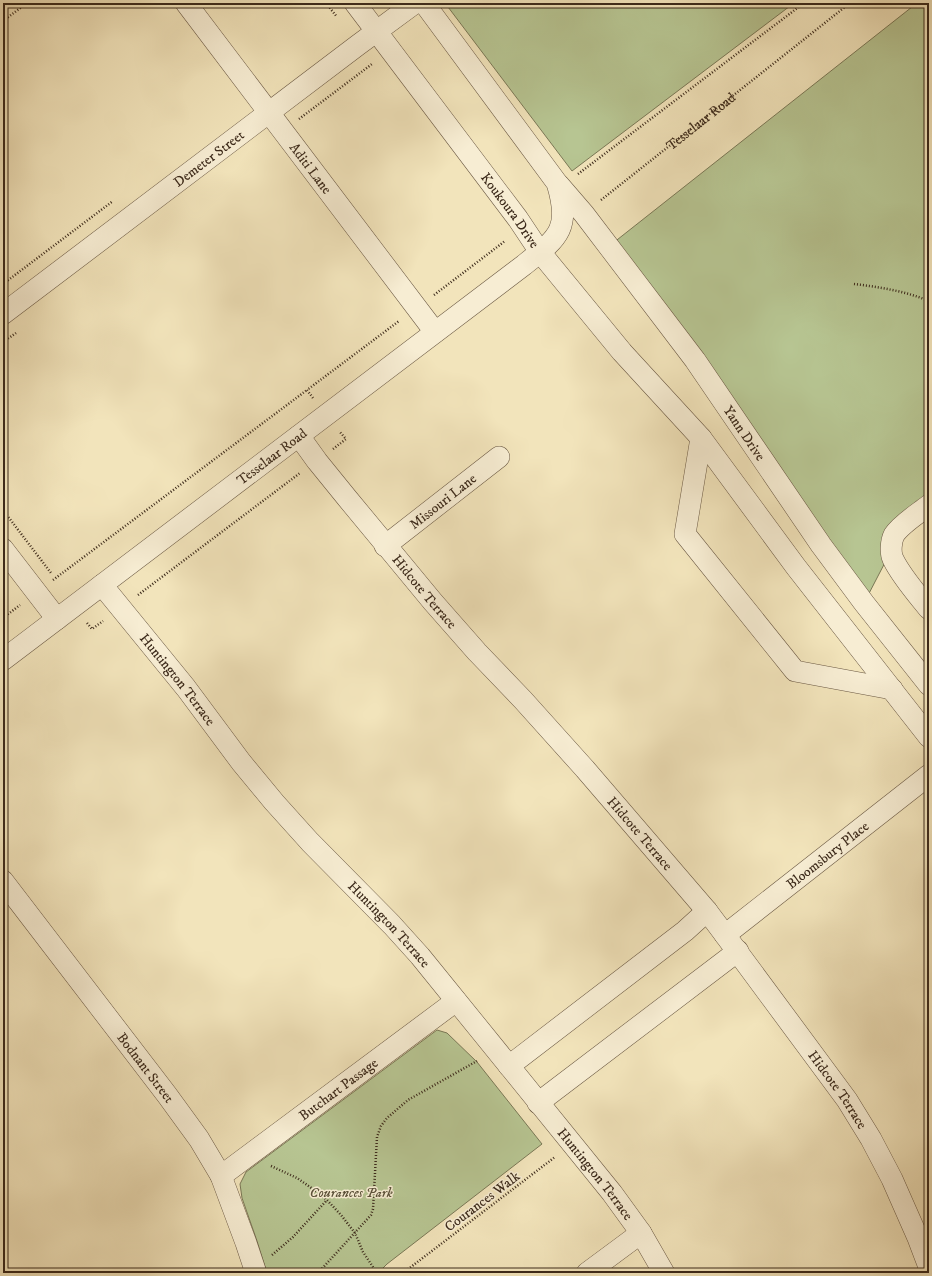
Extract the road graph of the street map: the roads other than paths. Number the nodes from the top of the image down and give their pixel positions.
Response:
1 (186, 3) edge
2 (355, 3) edge
3 (415, 3) edge
4 (424, 3) edge
5 (377, 32) junction
6 (269, 112) junction
7 (557, 183) junction
8 (540, 252) junction
9 (3, 314) edge
10 (435, 332) junction
11 (299, 436) junction
12 (701, 438) junction
13 (499, 457) dead end
14 (929, 505) edge
15 (385, 546) junction
16 (3, 549) edge
17 (102, 585) junction
18 (929, 609) edge
19 (57, 619) junction
20 (3, 660) edge
21 (929, 686) edge
22 (892, 689) junction
23 (929, 737) edge
24 (929, 775) edge
25 (3, 881) edge
26 (706, 911) junction
27 (725, 935) junction
28 (738, 951) junction
29 (456, 1001) junction
30 (509, 1066) junction
31 (538, 1103) junction
32 (221, 1176) junction
33 (641, 1233) junction
34 (929, 1267) edge
35 (256, 1273) edge
36 (587, 1273) edge
37 (664, 1273) edge

1 - 6 street, Aditi Lane
2 - 5 street, Koukoura Drive
3 - 5 street, Demeter Street
4 - 7 street, Koukoura Drive
5 - 6 street, Demeter Street
5 - 8 street, Koukoura Drive
6 - 9 street, Demeter Street
6 - 10 street, Aditi Lane
7 - 8 street, Koukoura Drive
7 - 21 street, Yann Drive
8 - 10 street, Tesselaar Road
8 - 12 street
10 - 11 street, Tesselaar Road
11 - 15 street, Hidcote Terrace
11 - 17 street, Tesselaar Road
12 - 22 street
12 - 22 street
13 - 15 street, Missouri Lane
14 - 18 street
15 - 26 street, Hidcote Terrace
16 - 19 street
17 - 19 street, Tesselaar Road
17 - 29 street, Huntington Terrace
19 - 20 street, Tesselaar Road
22 - 23 street
24 - 27 street, Bloomsbury Place
25 - 32 street, Bodnant Street
26 - 27 street, Hidcote Terrace
26 - 30 street
27 - 28 street, Hidcote Terrace
28 - 31 street
28 - 34 street, Hidcote Terrace
29 - 30 street, Huntington Terrace
29 - 32 street, Butchart Passage
30 - 31 street, Huntington Terrace
31 - 33 street, Huntington Terrace
32 - 35 street, Bodnant Street
33 - 36 street
33 - 37 street, Huntington Terrace

